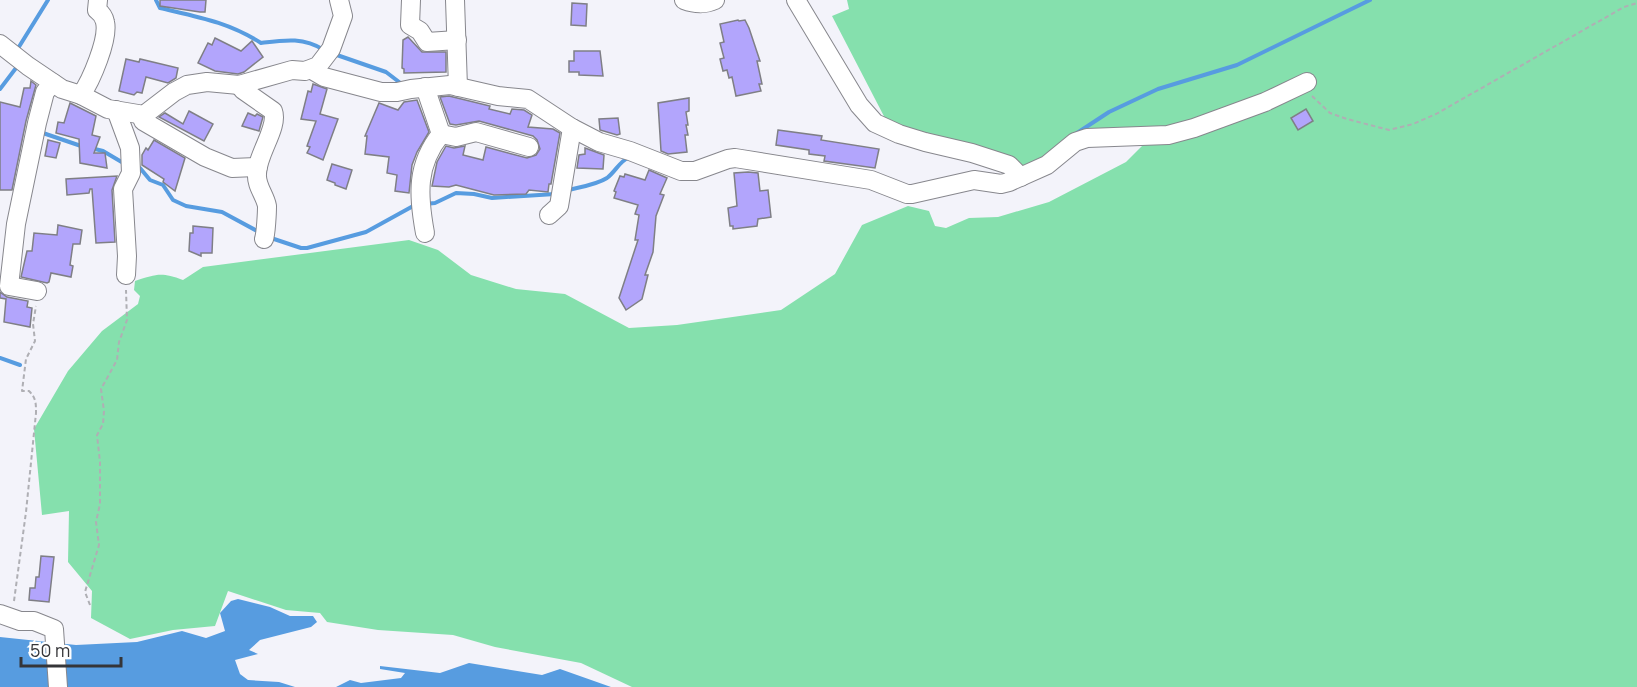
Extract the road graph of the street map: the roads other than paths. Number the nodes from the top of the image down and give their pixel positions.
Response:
1 (98, 0) edge
2 (339, 0) edge
3 (411, 0) edge
4 (455, 0) edge
5 (684, 0) edge
6 (715, 0) edge
7 (796, 0) edge
8 (457, 40) junction
9 (2, 52) edge
10 (312, 70) junction
11 (53, 83) junction
12 (1305, 84) road end
13 (239, 85) junction
14 (426, 87) junction
15 (458, 87) junction
16 (81, 95) junction
17 (116, 110) junction
18 (144, 118) junction
19 (572, 128) junction
20 (441, 134) junction
21 (129, 143) junction
22 (529, 147) dead end
23 (258, 167) junction
24 (1015, 172) junction
25 (549, 215) dead end
26 (8, 222) edge
27 (425, 232) dead end
28 (264, 238) dead end
29 (126, 275) road end
30 (37, 291) road end
31 (0, 614) edge
32 (58, 687) edge

1 - 16 street
2 - 10 street
3 - 8 street
4 - 8 street
5 - 6 street
7 - 24 street
8 - 15 street
9 - 11 street
10 - 13 street
10 - 14 street
11 - 16 street
11 - 26 street
12 - 24 street
13 - 18 street
13 - 23 street
14 - 15 street
14 - 20 street
15 - 19 street
16 - 17 street
17 - 18 street
17 - 21 street
18 - 21 street
18 - 23 street
19 - 24 street
19 - 25 street
20 - 22 street
20 - 27 street
21 - 29 street
23 - 28 street
26 - 30 street
31 - 32 street

